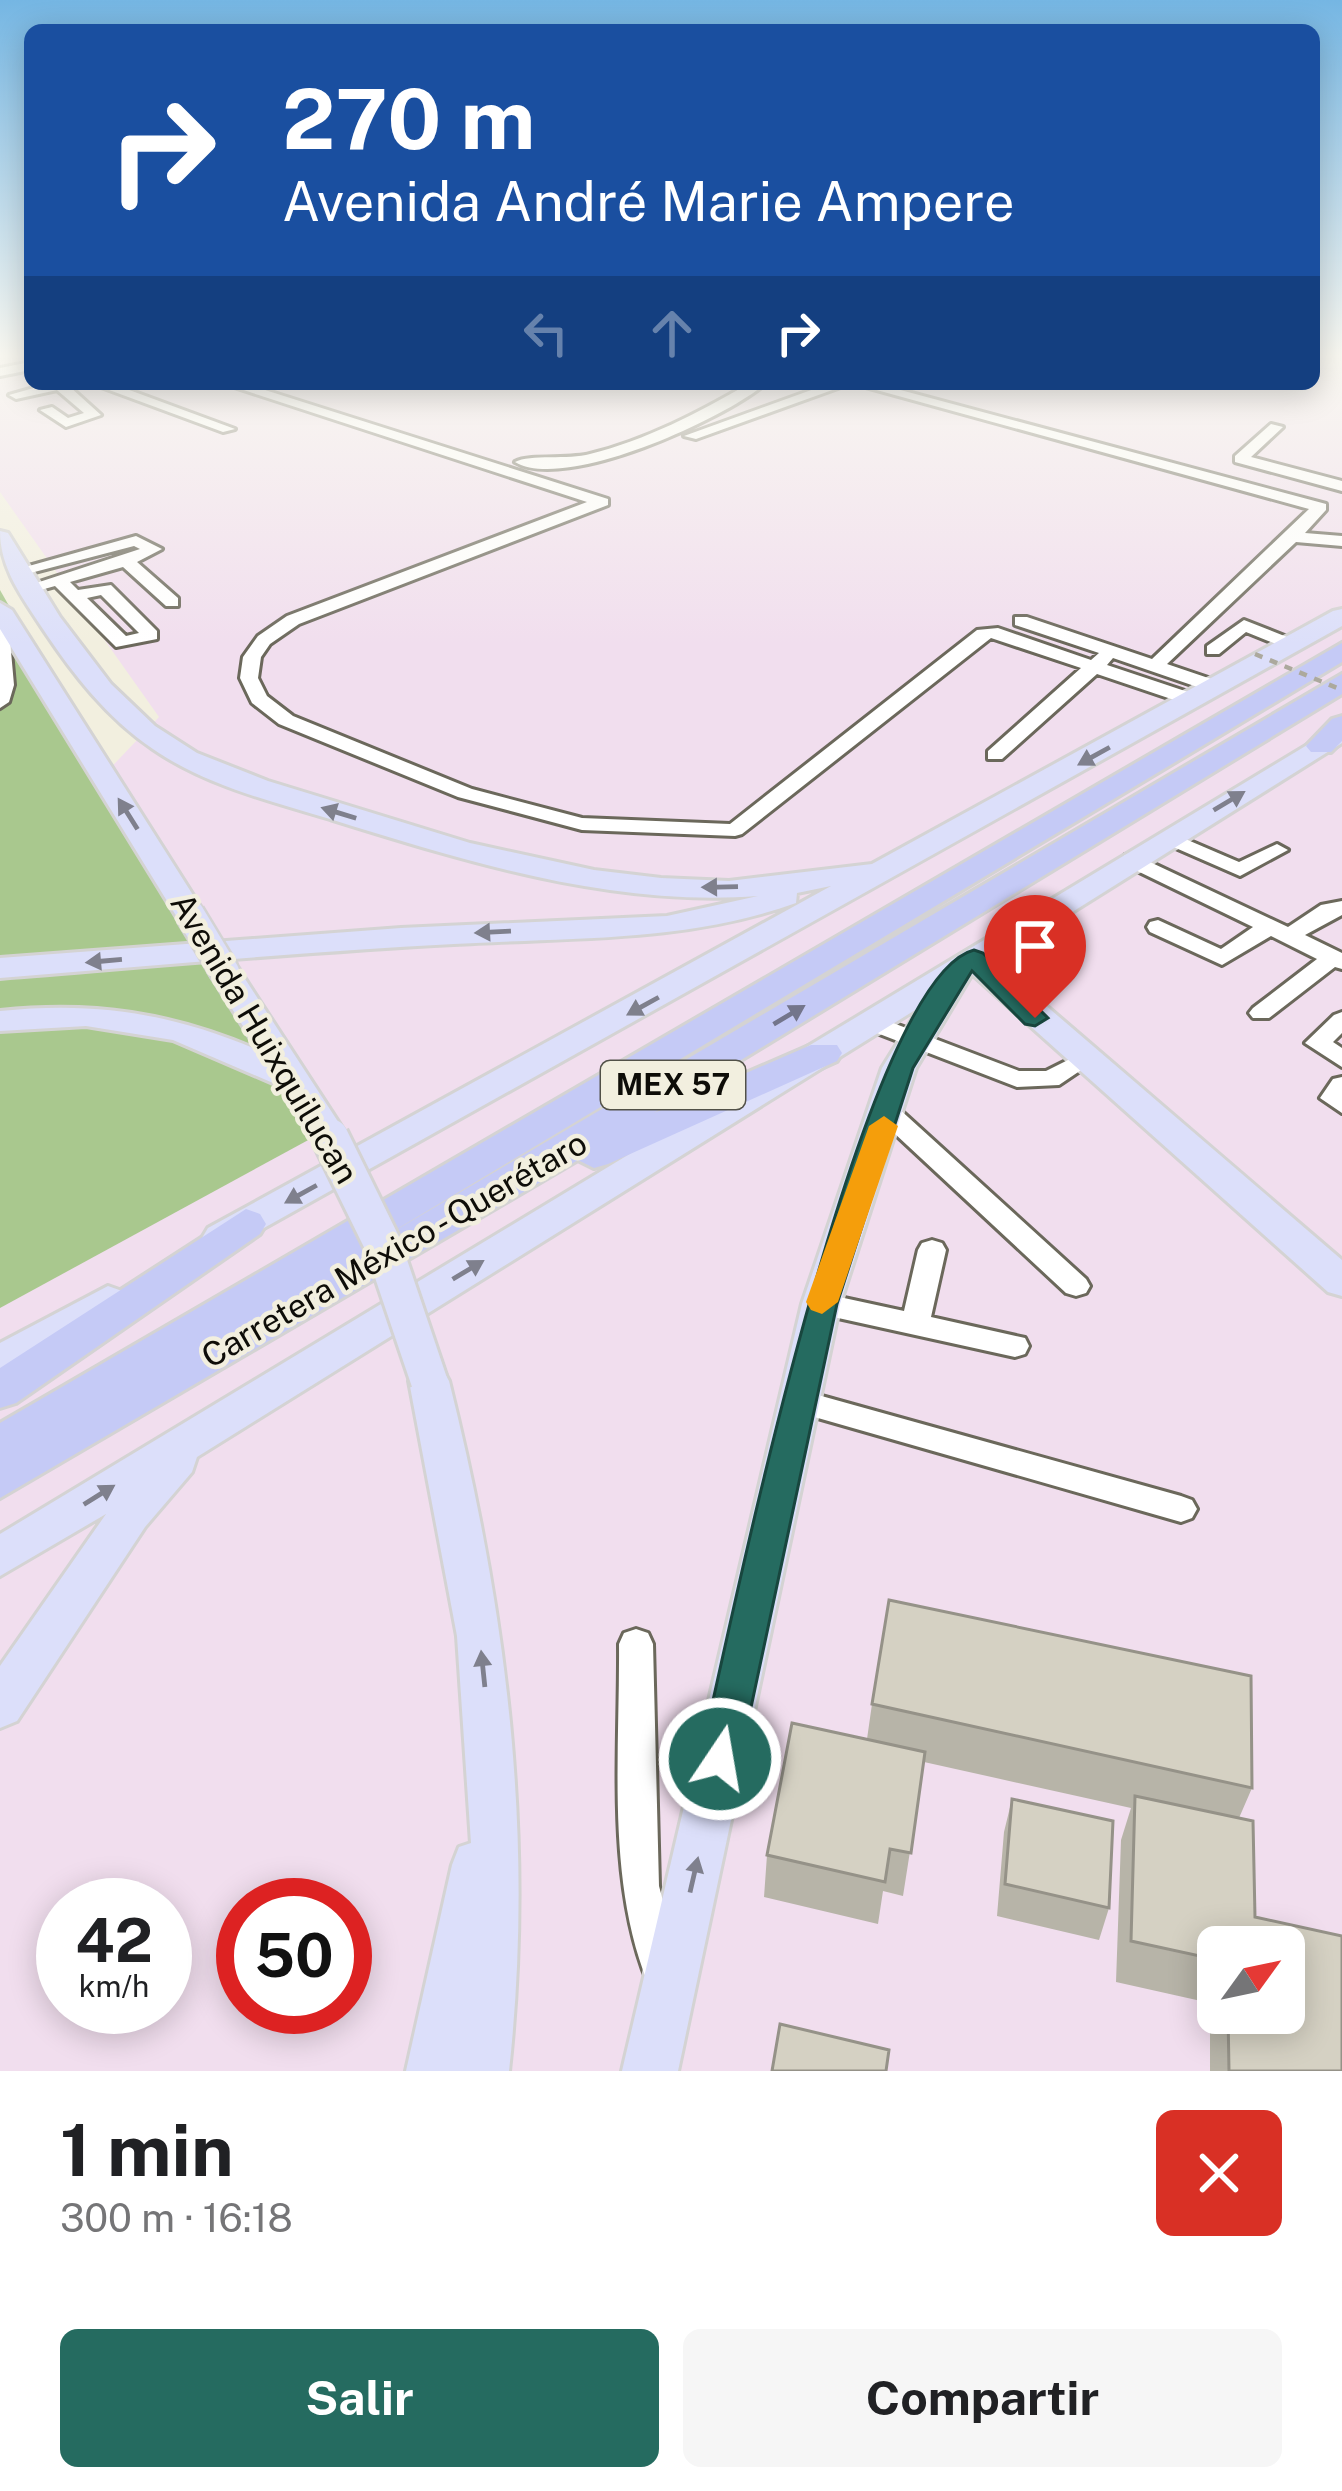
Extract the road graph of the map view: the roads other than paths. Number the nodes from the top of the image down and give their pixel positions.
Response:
1 (479, 453) edge
2 (488, 453) edge
3 (599, 453) edge
4 (643, 453) edge
5 (1118, 453) edge
6 (1246, 453) edge
7 (595, 485) junction
8 (1342, 486) edge
9 (0, 538) edge
10 (1292, 538) junction
11 (1342, 541) edge
12 (126, 562) junction
13 (36, 585) junction
14 (75, 596) dead end
15 (172, 602) dead end
16 (0, 610) edge
17 (1342, 616) edge
18 (1021, 621) dead end
19 (0, 629) edge
20 (1292, 644) junction
21 (1213, 650) dead end
22 (1342, 651) edge
23 (1104, 658) junction
24 (1155, 666) junction
25 (45, 681) junction
26 (1342, 686) edge
27 (1205, 693) junction
28 (0, 702) edge
29 (1335, 734) edge
30 (995, 755) dead end
31 (1169, 838) junction
32 (1277, 850) dead end
33 (917, 856) junction
34 (1133, 860) junction
35 (814, 884) junction
36 (1342, 908) edge
37 (1158, 927) dead end
38 (1279, 932) junction
39 (1337, 960) edge
40 (968, 962) junction
41 (0, 968) edge
42 (1261, 1013) dead end
43 (1342, 1020) edge
44 (0, 1021) edge
45 (872, 1023) junction
46 (916, 1041) junction
47 (824, 1054) junction
48 (1342, 1059) edge
49 (1084, 1060) junction
50 (295, 1079) junction
51 (1342, 1085) edge
52 (1342, 1105) edge
53 (888, 1113) junction
54 (448, 1220) junction
55 (246, 1224) junction
56 (932, 1250) dead end
57 (1342, 1282) edge
58 (1076, 1286) dead end
59 (821, 1304) junction
60 (915, 1325) junction
61 (1015, 1346) dead end
62 (0, 1362) edge
63 (0, 1391) edge
64 (800, 1402) junction
65 (203, 1431) junction
66 (0, 1445) edge
67 (0, 1478) edge
68 (1180, 1508) dead end
69 (0, 1557) edge
70 (636, 1644) dead end
71 (0, 1706) edge
72 (492, 1786) junction
73 (668, 1992) junction
74 (434, 2071) edge
75 (481, 2071) edge
76 (650, 2071) edge

1 - 7 street
2 - 3 street
4 - 7 street
5 - 10 street
6 - 8 street
7 - 23 street
9 - 13 main road
10 - 11 street
10 - 24 street
12 - 13 street
12 - 13 street
12 - 15 street
13 - 14 street
13 - 25 main road
35 -> 13 main road
16 - 25 main road, Avenida Huixquilucan
17 - 20 main road
18 - 23 street
19 - 28 street
20 - 21 street
20 - 27 main road
22 - 66 highway, Carretera México - Querétaro / MEX 57
23 - 24 street
23 - 27 street
23 - 30 street
24 - 27 street
50 -> 25 main road, Avenida Huixquilucan, bridge
54 -> 26 highway, Carretera México - Querétaro / MEX 57
27 -> 33 main road
31 -> 29 main road
31 - 32 street
31 - 34 main road
33 - 35 main road
33 -> 55 main road
34 - 38 street
34 - 40 main road
35 -> 41 main road
36 - 38 street
37 - 38 street
38 - 39 street
39 - 42 street
40 - 45 main road
40 - 46 main road
40 - 49 main road
43 - 48 street
44 - 50 main road
45 - 46 street
45 - 47 main road
46 - 49 street
46 - 53 main road
47 - 54 highway
65 -> 47 main road
49 - 57 main road
72 -> 50 main road, Avenida Huixquilucan, bridge
51 - 52 street
53 - 58 street
53 - 59 main road
54 - 67 highway, Carretera México - Querétaro / MEX 57
55 - 62 main road
55 - 63 highway
56 - 60 street
59 - 60 street
59 - 64 main road
60 - 61 street
64 - 68 street
73 -> 64 main road
69 -> 65 main road
65 - 71 main road
70 - 73 street
72 - 74 main road
72 - 75 main road, Avenida Huixquilucan
73 - 76 main road

